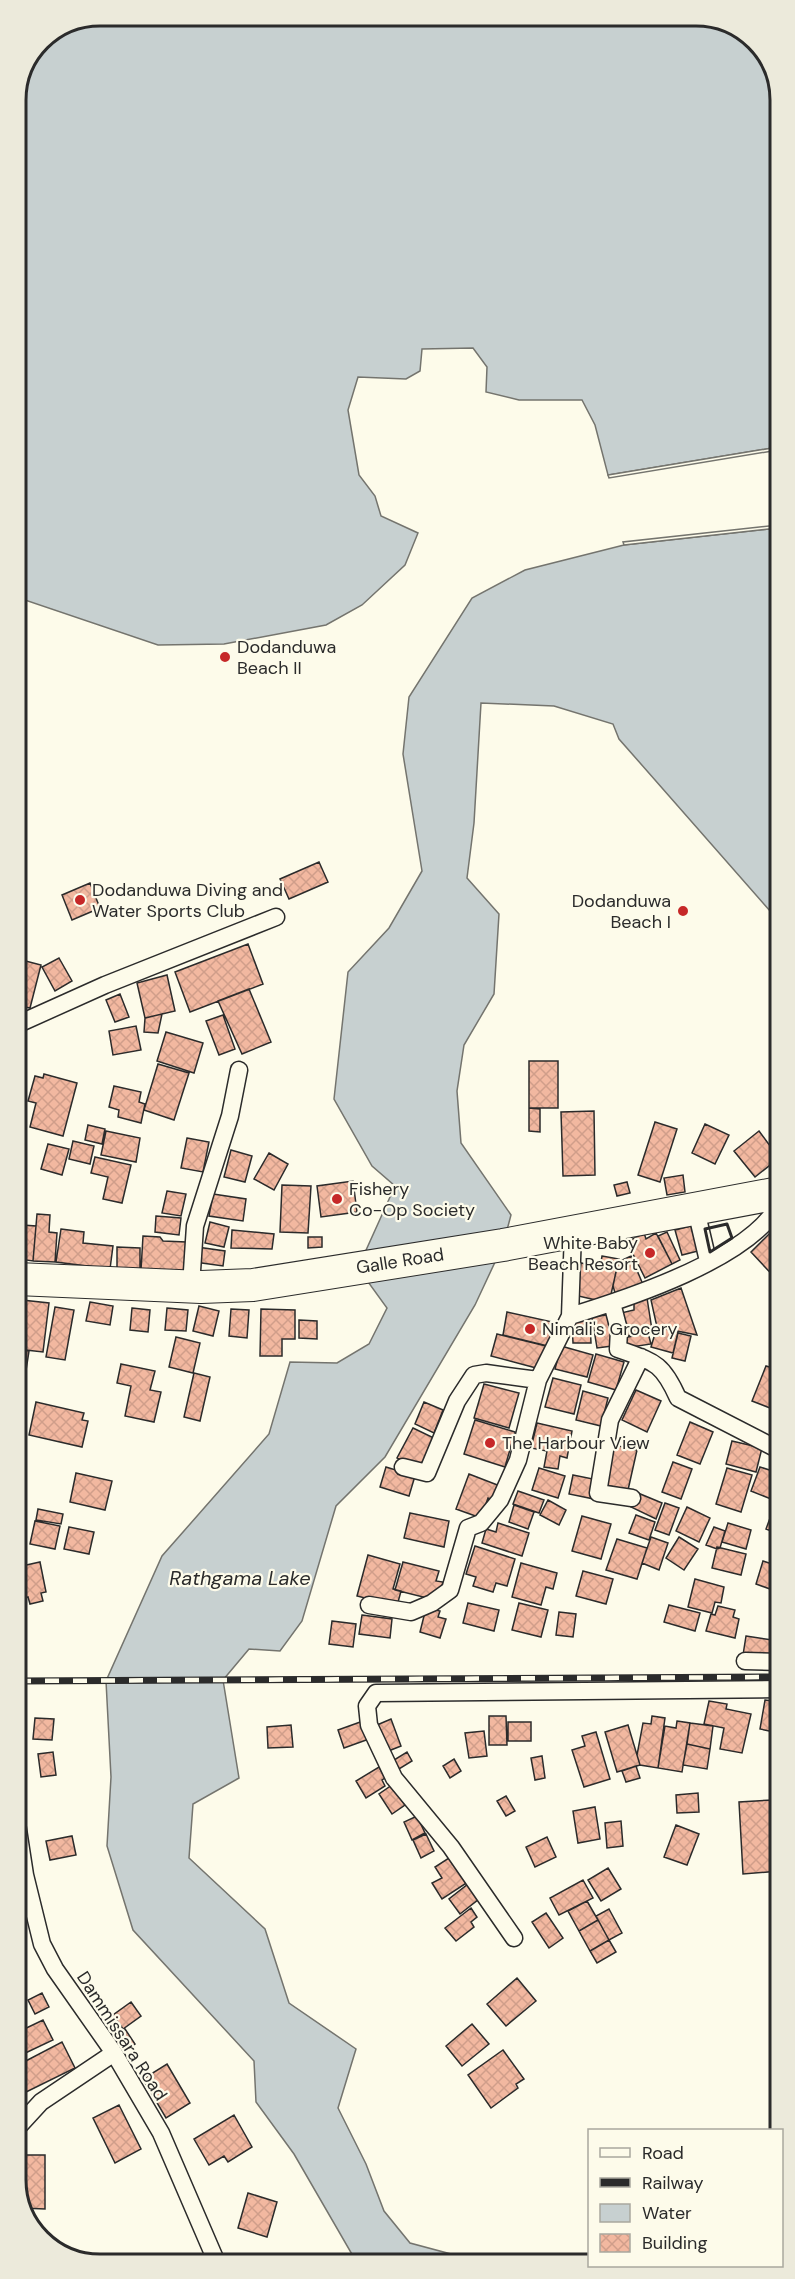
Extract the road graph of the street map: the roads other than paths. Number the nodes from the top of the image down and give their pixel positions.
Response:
1 (276, 917) dead end
2 (26, 1021) edge
3 (238, 1070) dead end
4 (770, 1195) edge
5 (696, 1210) junction
6 (770, 1217) edge
7 (573, 1232) junction
8 (708, 1261) junction
9 (25, 1279) edge
10 (191, 1286) junction
11 (612, 1303) junction
12 (570, 1316) junction
13 (641, 1357) junction
14 (538, 1380) junction
15 (770, 1445) edge
16 (403, 1467) dead end
17 (632, 1498) dead end
18 (369, 1605) dead end
19 (745, 1661) dead end
20 (770, 1662) edge
21 (770, 1689) edge
22 (25, 1876) edge
23 (514, 1938) dead end
24 (114, 2053) junction
25 (25, 2119) edge
26 (214, 2253) edge

1 - 2 street
3 - 10 street
4 - 5 highway, Galle Road
5 - 7 highway, Galle Road
5 - 8 street
6 - 8 street
7 - 10 highway, Galle Road
7 - 12 street
8 - 11 street
9 - 10 highway, Galle Road
11 - 12 street
11 - 13 street
12 - 14 street
13 - 15 street
13 - 17 street
14 - 16 street
14 - 18 street
19 - 20 street
21 - 23 street
22 - 24 street, Dammissara Road
24 - 25 street
24 - 26 street, Dammissara Road

